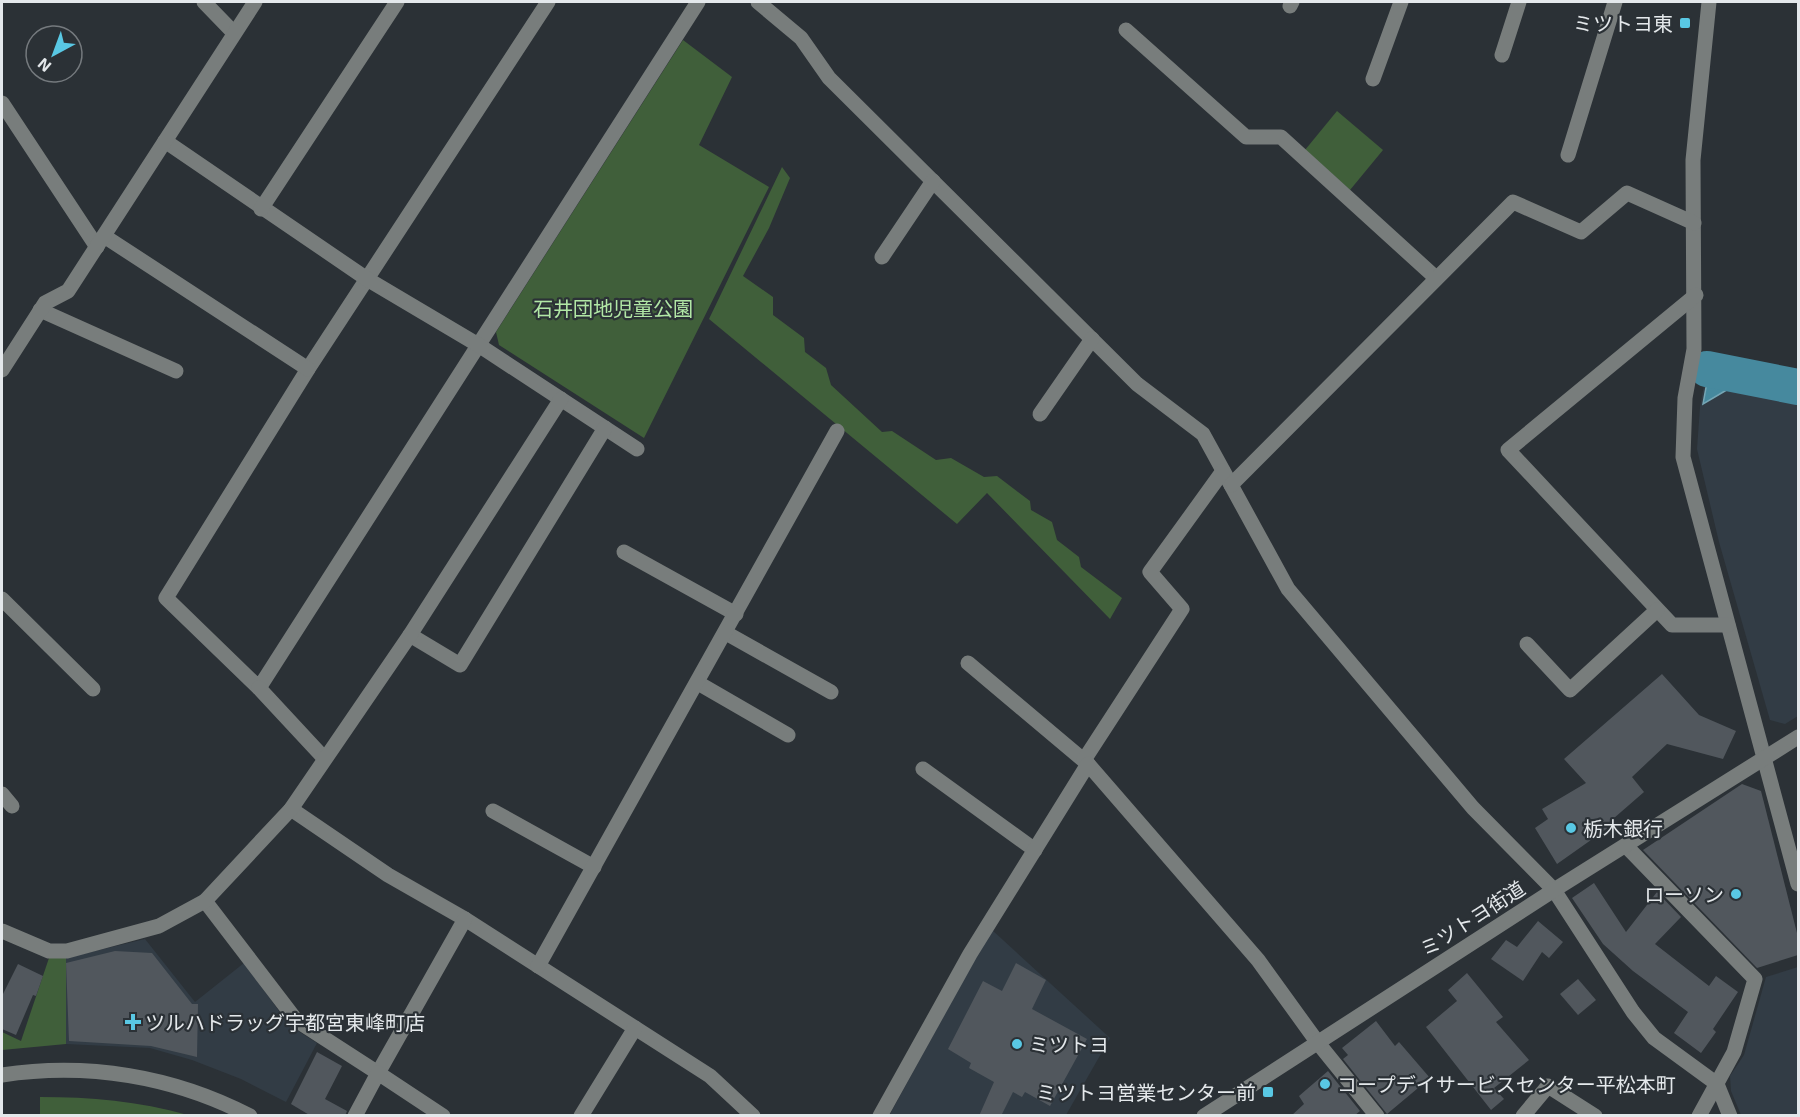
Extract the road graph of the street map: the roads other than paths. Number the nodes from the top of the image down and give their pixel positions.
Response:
1 (204, 2) edge
2 (255, 2) edge
3 (397, 2) edge
4 (548, 2) edge
5 (698, 2) edge
6 (758, 2) edge
7 (1401, 2) edge
8 (1519, 2) edge
9 (1615, 2) edge
10 (1709, 2) edge
11 (1126, 30) dead end
12 (234, 33) junction
13 (1502, 55) dead end
14 (1373, 79) dead end
15 (2, 103) edge
16 (165, 141) junction
17 (1568, 155) dead end
18 (933, 181) junction
19 (261, 208) junction
20 (1694, 223) junction
21 (100, 241) junction
22 (882, 257) dead end
23 (1436, 278) junction
24 (367, 279) junction
25 (1696, 295) junction
26 (38, 313) junction
27 (1092, 339) junction
28 (480, 346) junction
29 (2, 369) edge
30 (308, 369) junction
31 (176, 372) dead end
32 (561, 399) junction
33 (1040, 414) dead end
34 (605, 428) junction
35 (837, 431) dead end
36 (637, 449) dead end
37 (1227, 478) junction
38 (624, 552) dead end
39 (2, 599) edge
40 (1657, 610) junction
41 (736, 614) junction
42 (1728, 625) junction
43 (726, 633) junction
44 (410, 635) junction
45 (1527, 644) dead end
46 (968, 663) dead end
47 (698, 682) junction
48 (259, 688) junction
49 (93, 689) dead end
50 (831, 692) dead end
51 (788, 735) dead end
52 (1798, 737) edge
53 (323, 757) junction
54 (1764, 759) junction
55 (1086, 762) junction
56 (923, 769) dead end
57 (2, 794) edge
58 (12, 806) dead end
59 (291, 809) junction
60 (493, 812) dead end
61 (1627, 846) junction
62 (1035, 850) junction
63 (594, 867) junction
64 (1798, 884) edge
65 (1554, 890) junction
66 (205, 901) junction
67 (465, 919) junction
68 (2, 931) edge
69 (538, 966) junction
70 (635, 1028) junction
71 (1318, 1043) junction
72 (378, 1073) junction
73 (2, 1075) edge
74 (1717, 1084) junction
75 (745, 1113) edge
76 (250, 1116) edge
77 (355, 1116) edge
78 (443, 1116) edge
79 (581, 1116) edge
80 (880, 1116) edge
81 (1204, 1116) edge
82 (1377, 1116) edge
83 (1523, 1116) edge
84 (1595, 1116) edge
85 (1700, 1116) edge
86 (1730, 1116) edge

1 - 12 street
2 - 12 street
3 - 19 street
4 - 24 street
5 - 28 street
6 - 18 street
7 - 14 street
8 - 13 street
9 - 17 street
10 - 20 street
11 - 23 street
12 - 16 street
15 - 21 street
16 - 19 street
16 - 21 street
18 - 22 street
18 - 27 street
19 - 24 street
20 - 23 street
20 - 25 street
21 - 26 street
21 - 30 street
23 - 37 street
24 - 28 street
24 - 30 street
25 - 40 street
25 - 42 street
26 - 29 street
26 - 31 street
27 - 33 street
27 - 37 street
28 - 32 street
28 - 48 street
30 - 48 street
32 - 34 street
32 - 44 street
34 - 36 street
34 - 44 street
35 - 41 street
37 - 55 street
37 - 65 street
38 - 41 street
39 - 49 street
40 - 42 street
40 - 45 street
41 - 43 street
42 - 54 street
43 - 47 street
43 - 50 street
44 - 53 street
46 - 55 street
47 - 51 street
47 - 63 street
48 - 53 street
52 - 54 street, ミツトヨ街道
53 - 59 street
54 - 61 street, ミツトヨ街道
54 - 64 street
55 - 62 street
55 - 71 street
56 - 62 street
57 - 58 street
59 - 66 street
59 - 67 street
60 - 63 street
61 - 65 street, ミツトヨ街道
61 - 74 street
62 - 80 street
63 - 69 street
65 - 71 street, ミツトヨ街道
65 - 74 street
66 - 68 street
66 - 72 street
67 - 69 street
67 - 72 street
69 - 70 street
70 - 75 street
70 - 79 street
71 - 81 street, ミツトヨ街道
71 - 82 street
72 - 77 street
72 - 78 street
73 - 76 street
74 - 85 street
74 - 86 street
83 - 84 street

